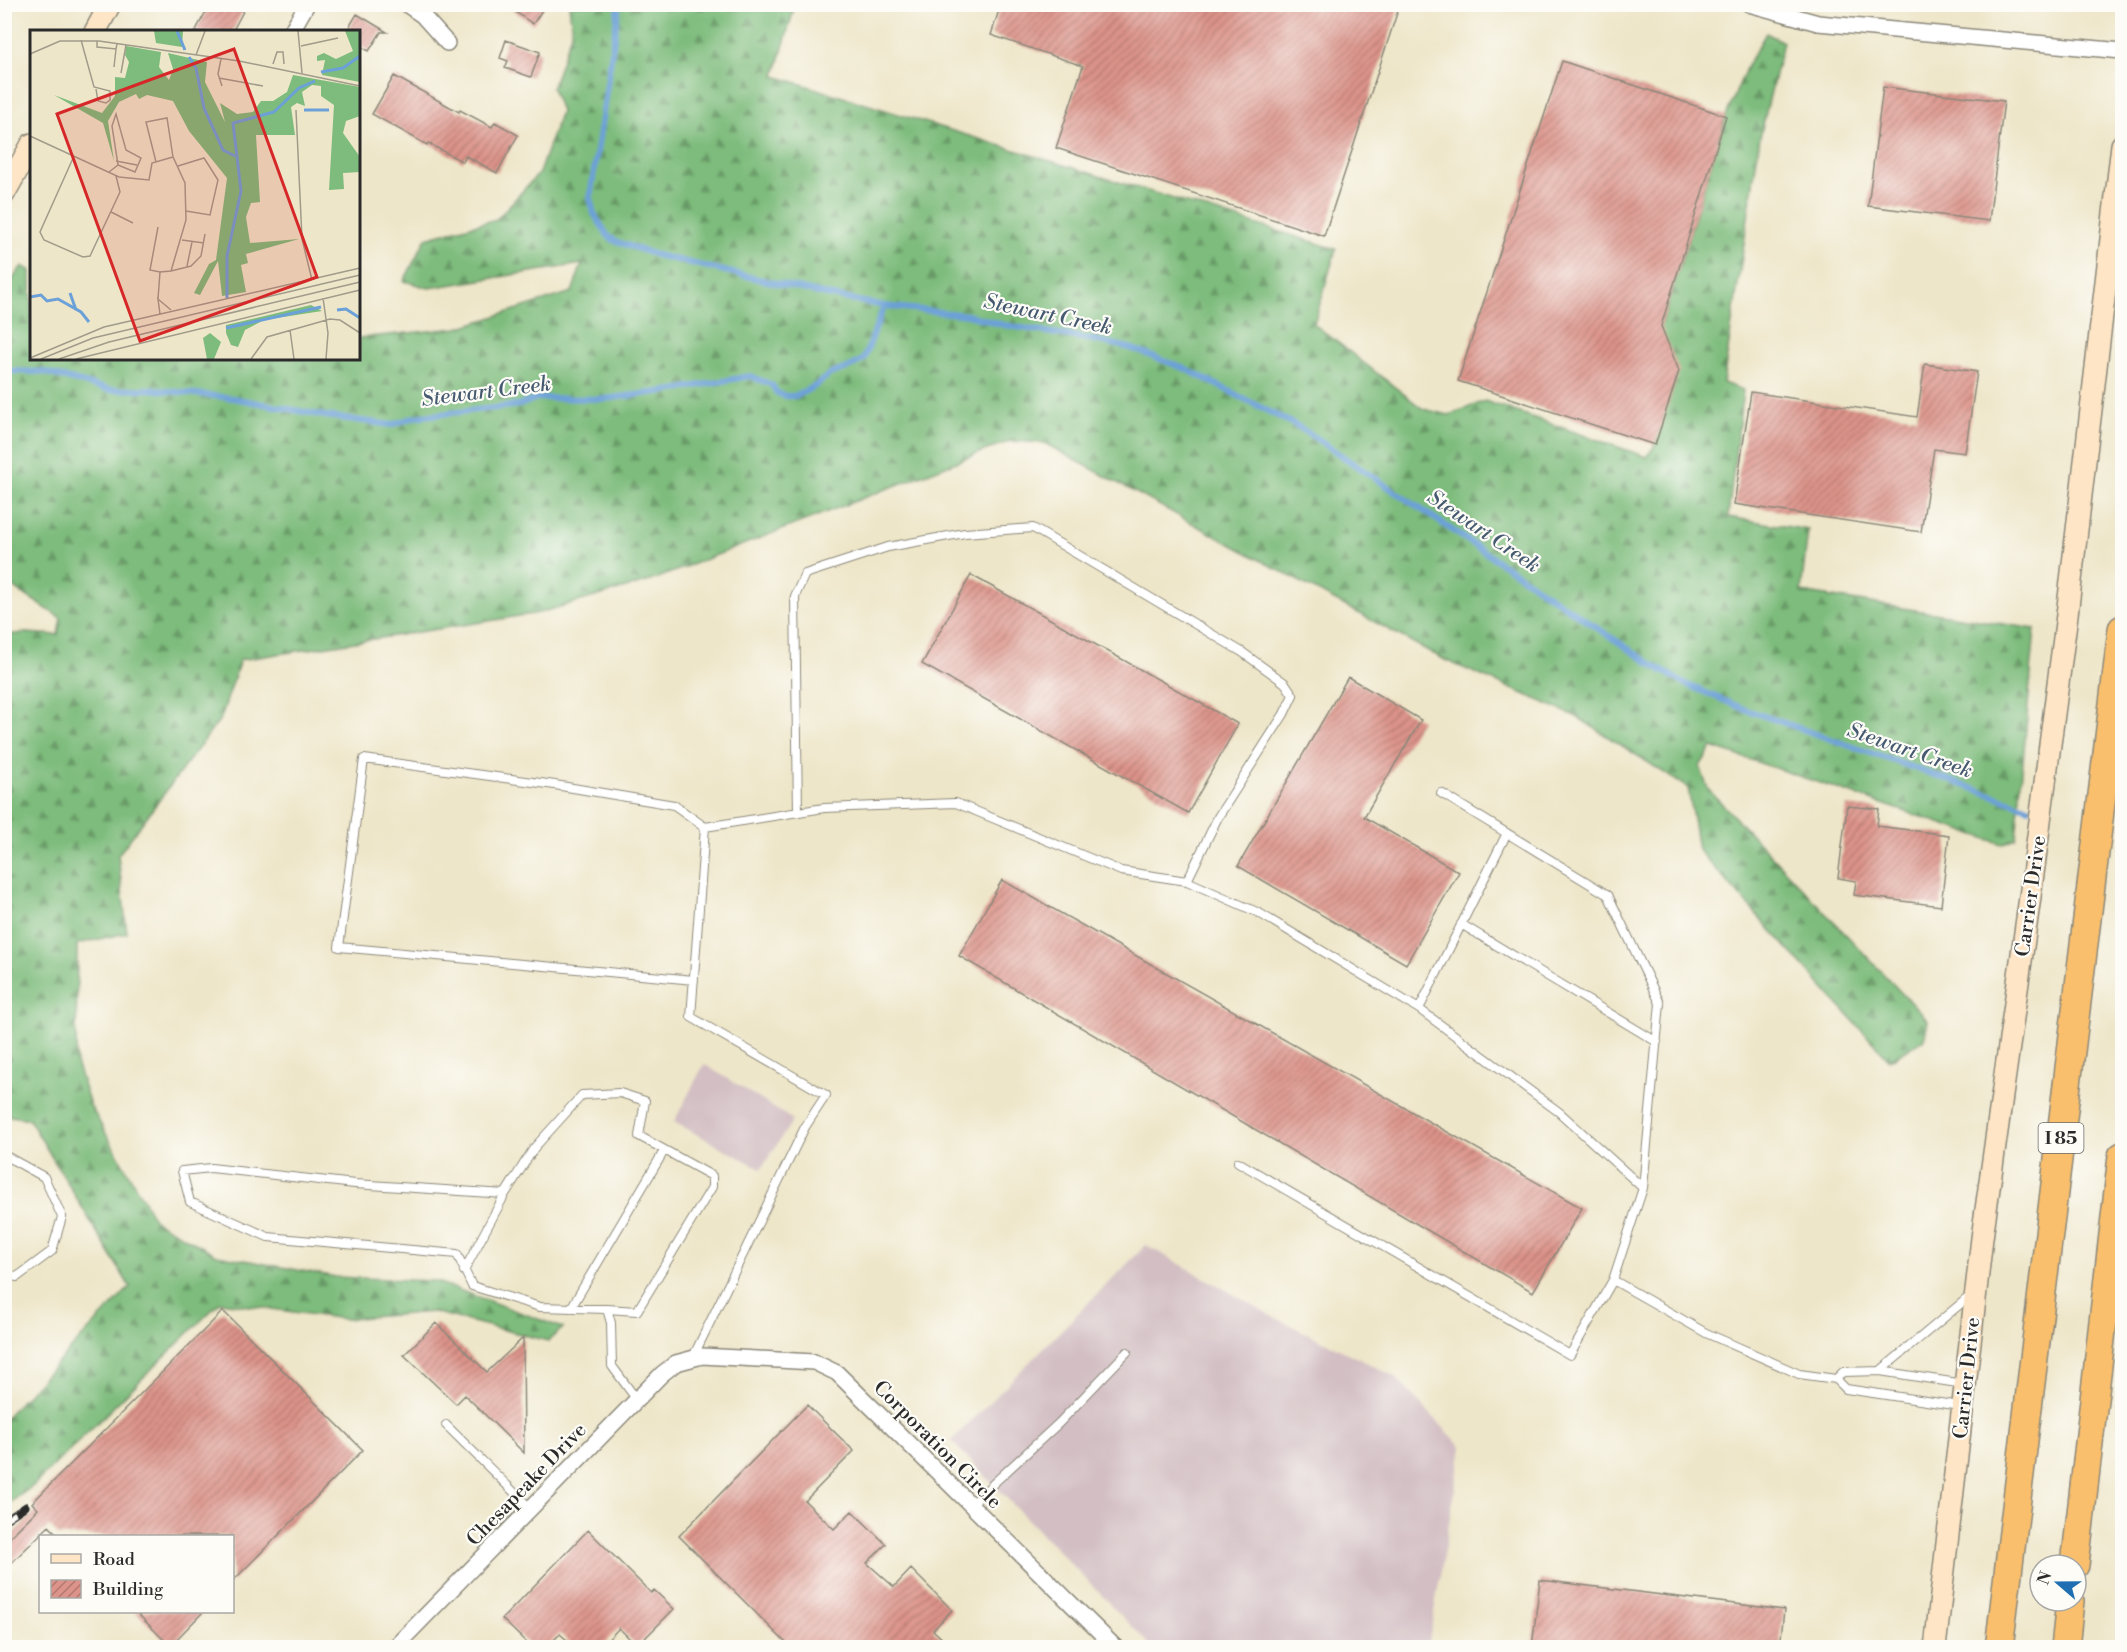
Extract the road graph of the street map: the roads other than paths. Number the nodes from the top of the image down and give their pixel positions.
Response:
1 (110, 4) edge
2 (307, 4) edge
3 (406, 4) edge
4 (1749, 4) edge
5 (96, 30) edge
6 (292, 30) edge
7 (447, 43) dead end
8 (2122, 51) edge
9 (2122, 145) edge
10 (30, 148) edge
11 (4, 194) edge
12 (2122, 629) edge
13 (1441, 794) dead end
14 (798, 812) junction
15 (705, 827) junction
16 (1507, 833) junction
17 (1187, 882) junction
18 (1461, 924) junction
19 (694, 980) junction
20 (1419, 1009) junction
21 (1657, 1042) junction
22 (664, 1151) junction
23 (4, 1155) edge
24 (2122, 1156) edge
25 (1238, 1162) dead end
26 (1642, 1188) junction
27 (505, 1194) junction
28 (464, 1271) junction
29 (4, 1275) edge
30 (1612, 1280) junction
31 (1976, 1291) junction
32 (571, 1308) junction
33 (607, 1309) junction
34 (1127, 1352) dead end
35 (693, 1357) junction
36 (1880, 1371) junction
37 (1836, 1379) junction
38 (1966, 1385) junction
39 (637, 1400) junction
40 (1963, 1406) junction
41 (446, 1425) dead end
42 (969, 1506) junction
43 (531, 1509) junction
44 (2076, 1553) edge
45 (2069, 1613) edge
46 (403, 1644) edge
47 (1116, 1647) edge
48 (1935, 1647) edge
49 (1999, 1647) edge
50 (2065, 1647) edge

1 - 5 street
2 - 6 street
3 - 7 street
4 - 8 street
9 - 31 street, Carrier Drive
10 - 11 street
12 - 49 highway, I 85
13 - 16 lane
14 - 15 lane
14 - 17 lane
14 - 17 lane
15 - 19 lane
15 - 19 lane
16 - 18 lane
16 - 21 lane
17 - 20 lane
18 - 20 lane
18 - 21 lane
19 - 35 lane
20 - 26 lane
21 - 26 lane
22 - 27 lane
22 - 32 lane
22 - 33 lane
23 - 29 lane
24 - 44 highway
25 - 30 lane
26 - 30 lane
27 - 28 lane
27 - 28 lane
28 - 32 lane
30 - 37 lane
31 - 36 lane
31 - 38 street, Carrier Drive
32 - 33 lane
33 - 39 lane
34 - 42 lane
35 - 39 street, Chesapeake Drive
35 - 42 street, Corporation Circle
36 - 37 lane
36 - 38 lane
37 - 40 lane
38 - 40 street, Carrier Drive
39 - 43 street, Chesapeake Drive
40 - 48 street, Carrier Drive
41 - 43 lane
42 - 47 street, Corporation Circle
43 - 46 street, Chesapeake Drive
45 - 50 highway

